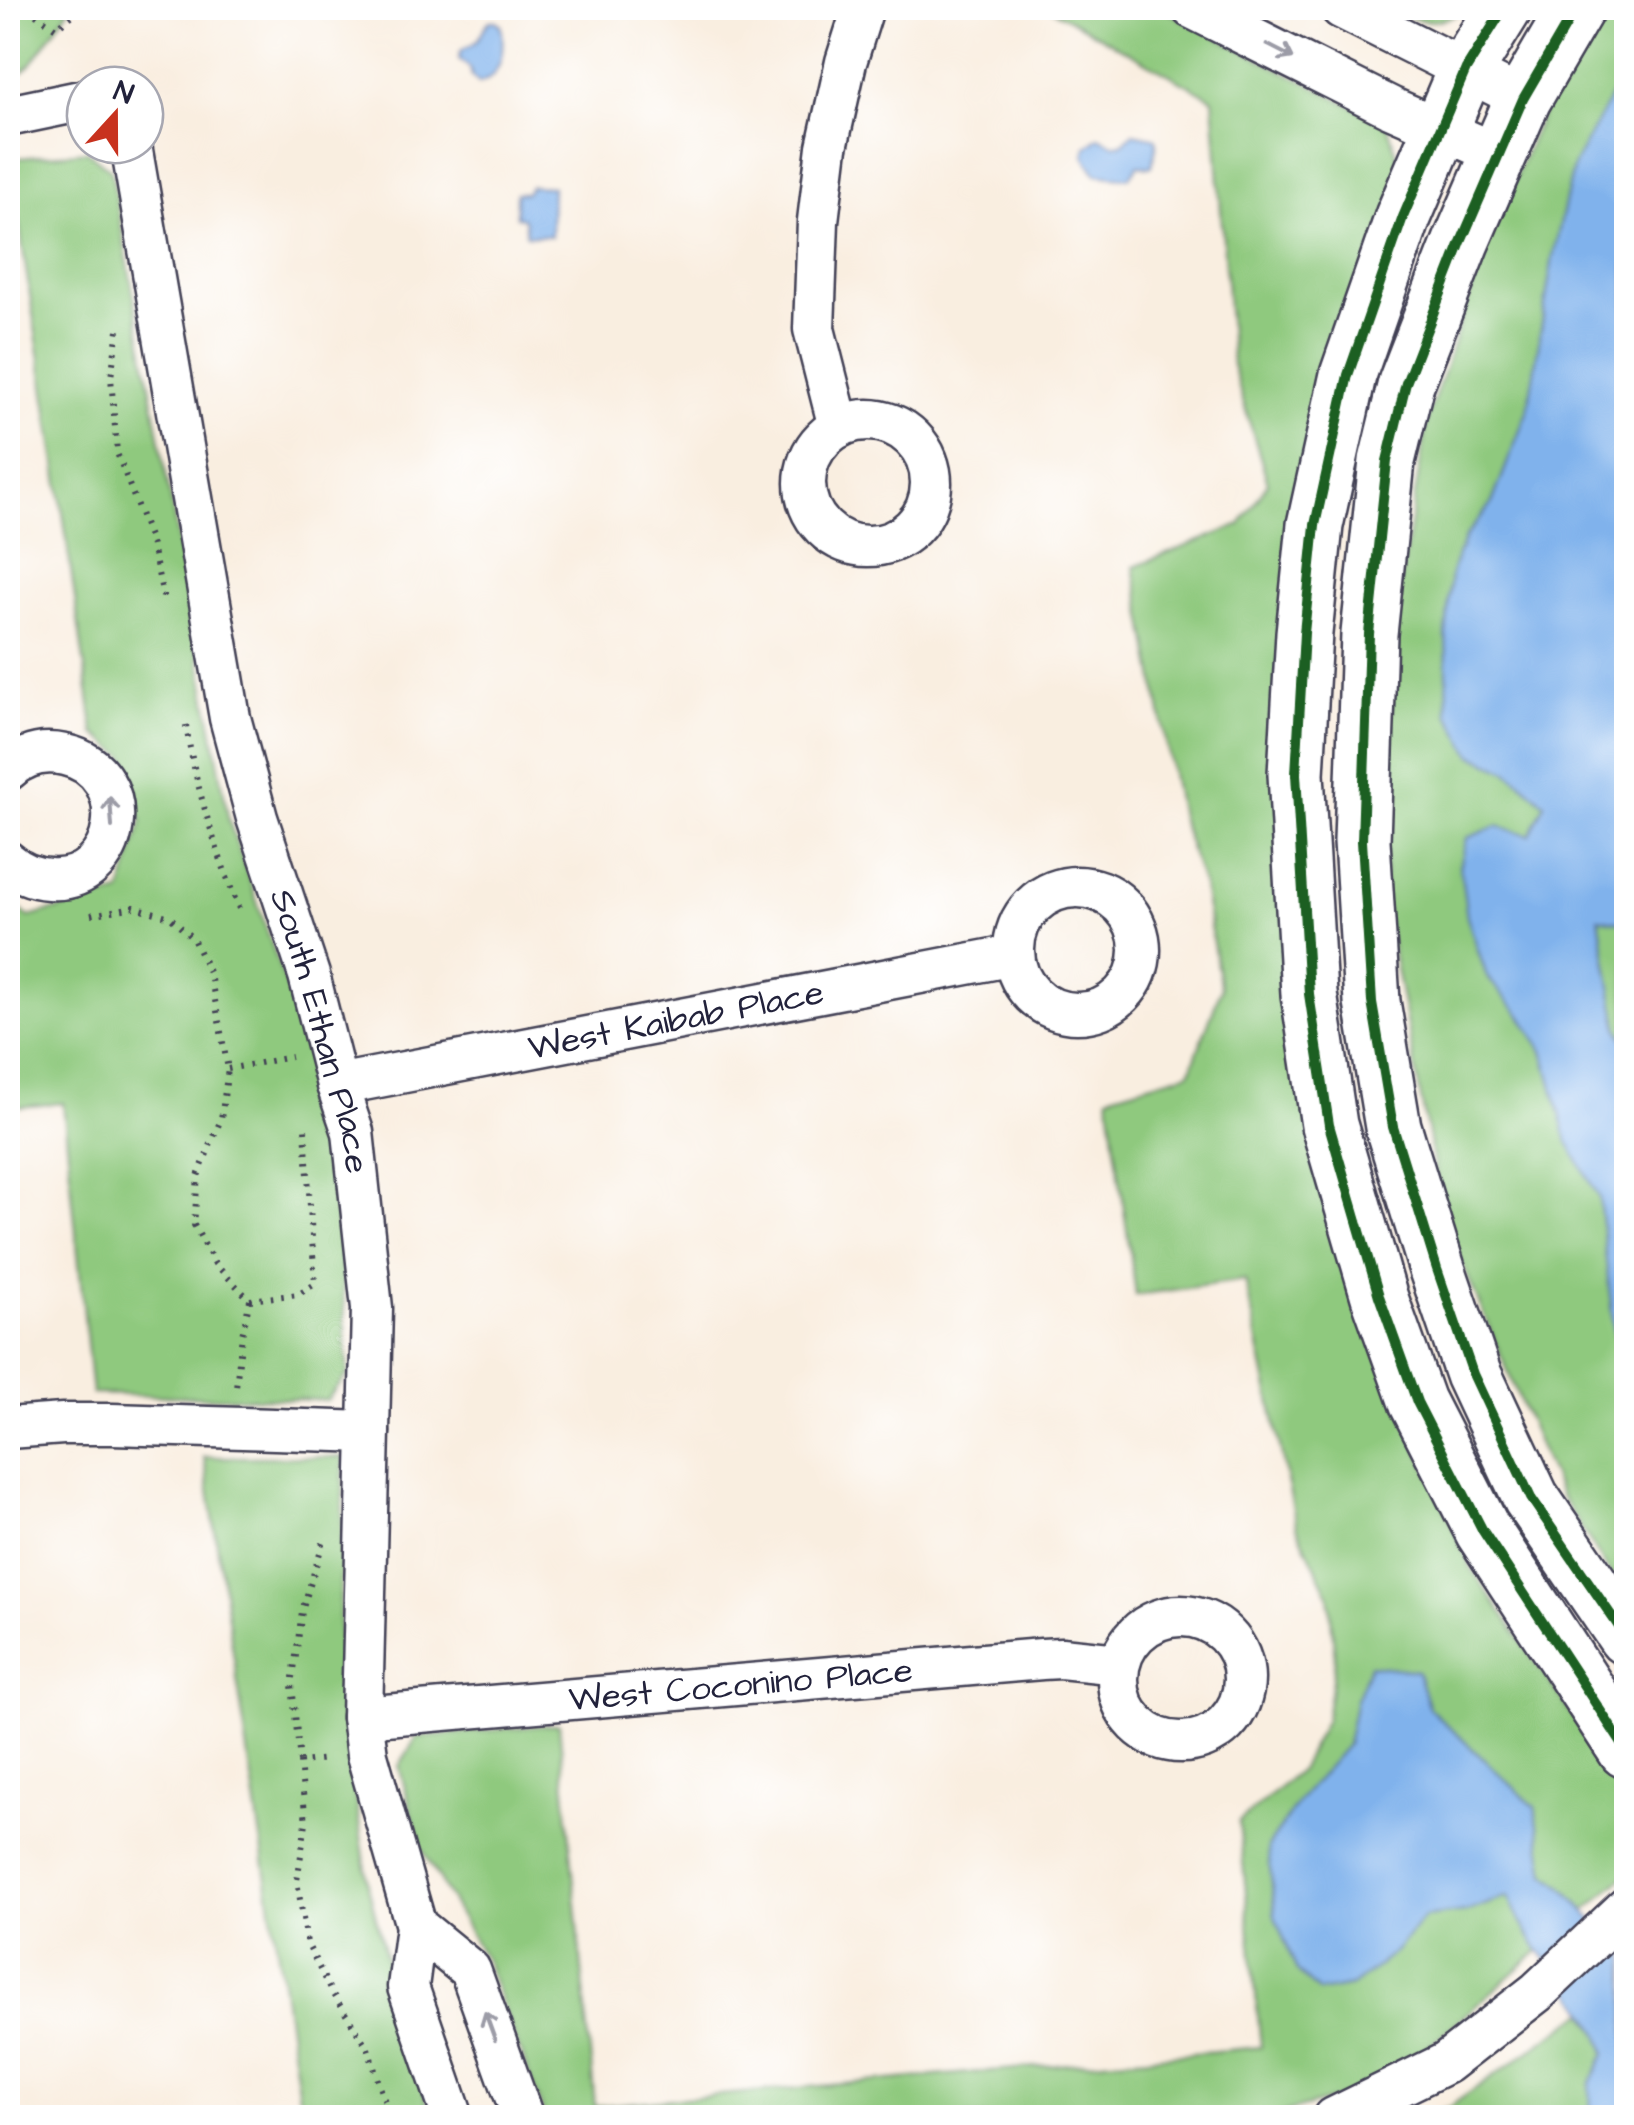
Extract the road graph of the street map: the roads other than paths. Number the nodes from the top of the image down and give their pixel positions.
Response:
1 (862, 8) edge
2 (1192, 8) edge
3 (1341, 8) edge
4 (1504, 8) edge
5 (1576, 8) edge
6 (1466, 70) junction
7 (1523, 99) junction
8 (65, 104) edge
9 (8, 116) edge
10 (1440, 130) junction
11 (1500, 155) junction
12 (134, 165) edge
13 (839, 427) dead end
14 (8, 770) edge
15 (8, 862) edge
16 (1014, 955) dead end
17 (337, 1085) junction
18 (8, 1428) edge
19 (369, 1432) junction
20 (1626, 1637) edge
21 (1119, 1664) dead end
22 (364, 1736) junction
23 (1626, 1750) edge
24 (1620, 1913) edge
25 (416, 1926) junction
26 (453, 2118) edge
27 (523, 2118) edge
28 (1334, 2118) edge

1 - 13 street
2 -> 10 street
3 - 6 street
4 - 6 street
5 - 7 street
6 - 7 street
6 - 10 street
7 - 11 street
8 - 9 street
10 - 11 street
10 - 23 street
11 - 20 street
12 - 17 street, South Ethan Place
15 -> 14 street
16 - 17 street, West Kaibab Place
17 - 19 street, South Ethan Place
18 - 19 street
19 - 22 street, South Ethan Place
21 - 22 street, West Coconino Place
22 - 25 street, South Ethan Place
24 - 28 street
25 - 26 street, South Ethan Place
27 -> 25 street

